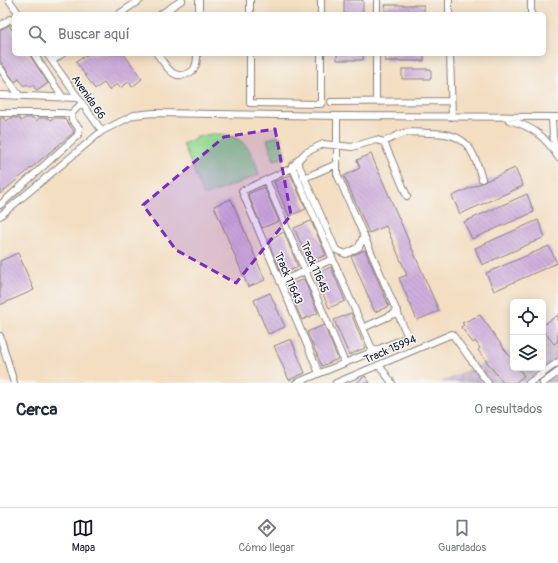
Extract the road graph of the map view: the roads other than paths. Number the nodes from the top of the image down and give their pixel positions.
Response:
1 (9, 0) edge
2 (140, 0) edge
3 (182, 0) edge
4 (199, 0) edge
5 (250, 0) edge
6 (321, 0) edge
7 (377, 0) edge
8 (449, 0) edge
9 (531, 0) edge
10 (18, 12) edge
11 (122, 12) edge
12 (164, 12) edge
13 (199, 12) edge
14 (250, 12) edge
15 (321, 12) edge
16 (376, 12) edge
17 (449, 12) edge
18 (530, 12) edge
19 (12, 20) edge
20 (0, 26) edge
21 (35, 56) edge
22 (48, 56) edge
23 (59, 56) edge
24 (158, 56) edge
25 (197, 56) edge
26 (250, 56) edge
27 (321, 56) edge
28 (376, 56) edge
29 (450, 56) edge
30 (52, 61) junction
31 (0, 68) edge
32 (0, 95) edge
33 (19, 96) junction
34 (63, 98) junction
35 (80, 101) junction
36 (451, 101) junction
37 (331, 102) dead end
38 (376, 102) junction
39 (0, 113) edge
40 (71, 114) junction
41 (337, 116) junction
42 (452, 117) junction
43 (500, 117) junction
44 (555, 117) edge
45 (102, 131) junction
46 (384, 142) junction
47 (338, 146) junction
48 (558, 153) edge
49 (558, 157) edge
50 (295, 164) junction
51 (337, 164) junction
52 (304, 178) junction
53 (482, 178) dead end
54 (266, 180) junction
55 (407, 196) dead end
56 (0, 205) edge
57 (0, 216) edge
58 (364, 235) junction
59 (333, 259) junction
60 (305, 271) junction
61 (280, 282) junction
62 (398, 312) junction
63 (363, 328) junction
64 (0, 336) edge
65 (373, 351) junction
66 (558, 362) edge
67 (344, 363) junction
68 (379, 365) junction
69 (544, 372) junction
70 (558, 372) edge
71 (318, 373) junction
72 (549, 378) junction
73 (14, 383) edge
74 (296, 383) edge
75 (336, 383) edge
76 (392, 383) edge
77 (488, 383) edge
78 (529, 383) edge
79 (543, 383) edge

1 - 10 street
2 - 11 street
3 - 12 street
4 - 13 street
5 - 14 street
6 - 15 street
7 - 16 street
8 - 17 street
9 - 18 street
19 - 20 street
21 - 34 street
22 - 30 street, Avenida 66
23 - 30 street
24 - 25 street
26 - 27 street
28 - 38 street
29 - 36 street
30 - 35 street, Avenida 66
31 - 33 street
32 - 33 street
33 - 34 street
34 - 35 street
35 - 40 street
35 - 45 street, Avenida 66
36 - 38 street
36 - 42 street
37 - 38 street
39 - 40 street
40 - 56 street
41 - 42 street
41 - 45 street
41 - 47 street
42 - 43 street
43 - 44 street
43 - 49 street
44 - 48 street
45 - 57 street
46 - 47 street
46 - 53 street
46 - 55 street
47 - 50 street
47 - 51 street
50 - 52 street
50 - 54 street
50 - 59 street
51 - 52 street
51 - 58 street
52 - 58 street
54 - 60 street, Track 11645
54 - 61 street, Track 11643
58 - 62 street
59 - 60 street
59 - 63 street
60 - 61 street
60 - 67 street, Track 11645
61 - 71 street, Track 11643
62 - 63 street
62 - 65 street
63 - 65 street
64 - 73 street
65 - 67 street
66 - 69 street
67 - 71 street
68 - 75 street, Track 15994
68 - 76 street
68 - 77 street, Track 15994
69 - 72 street
69 - 78 street
70 - 72 street
71 - 74 street
72 - 79 street

